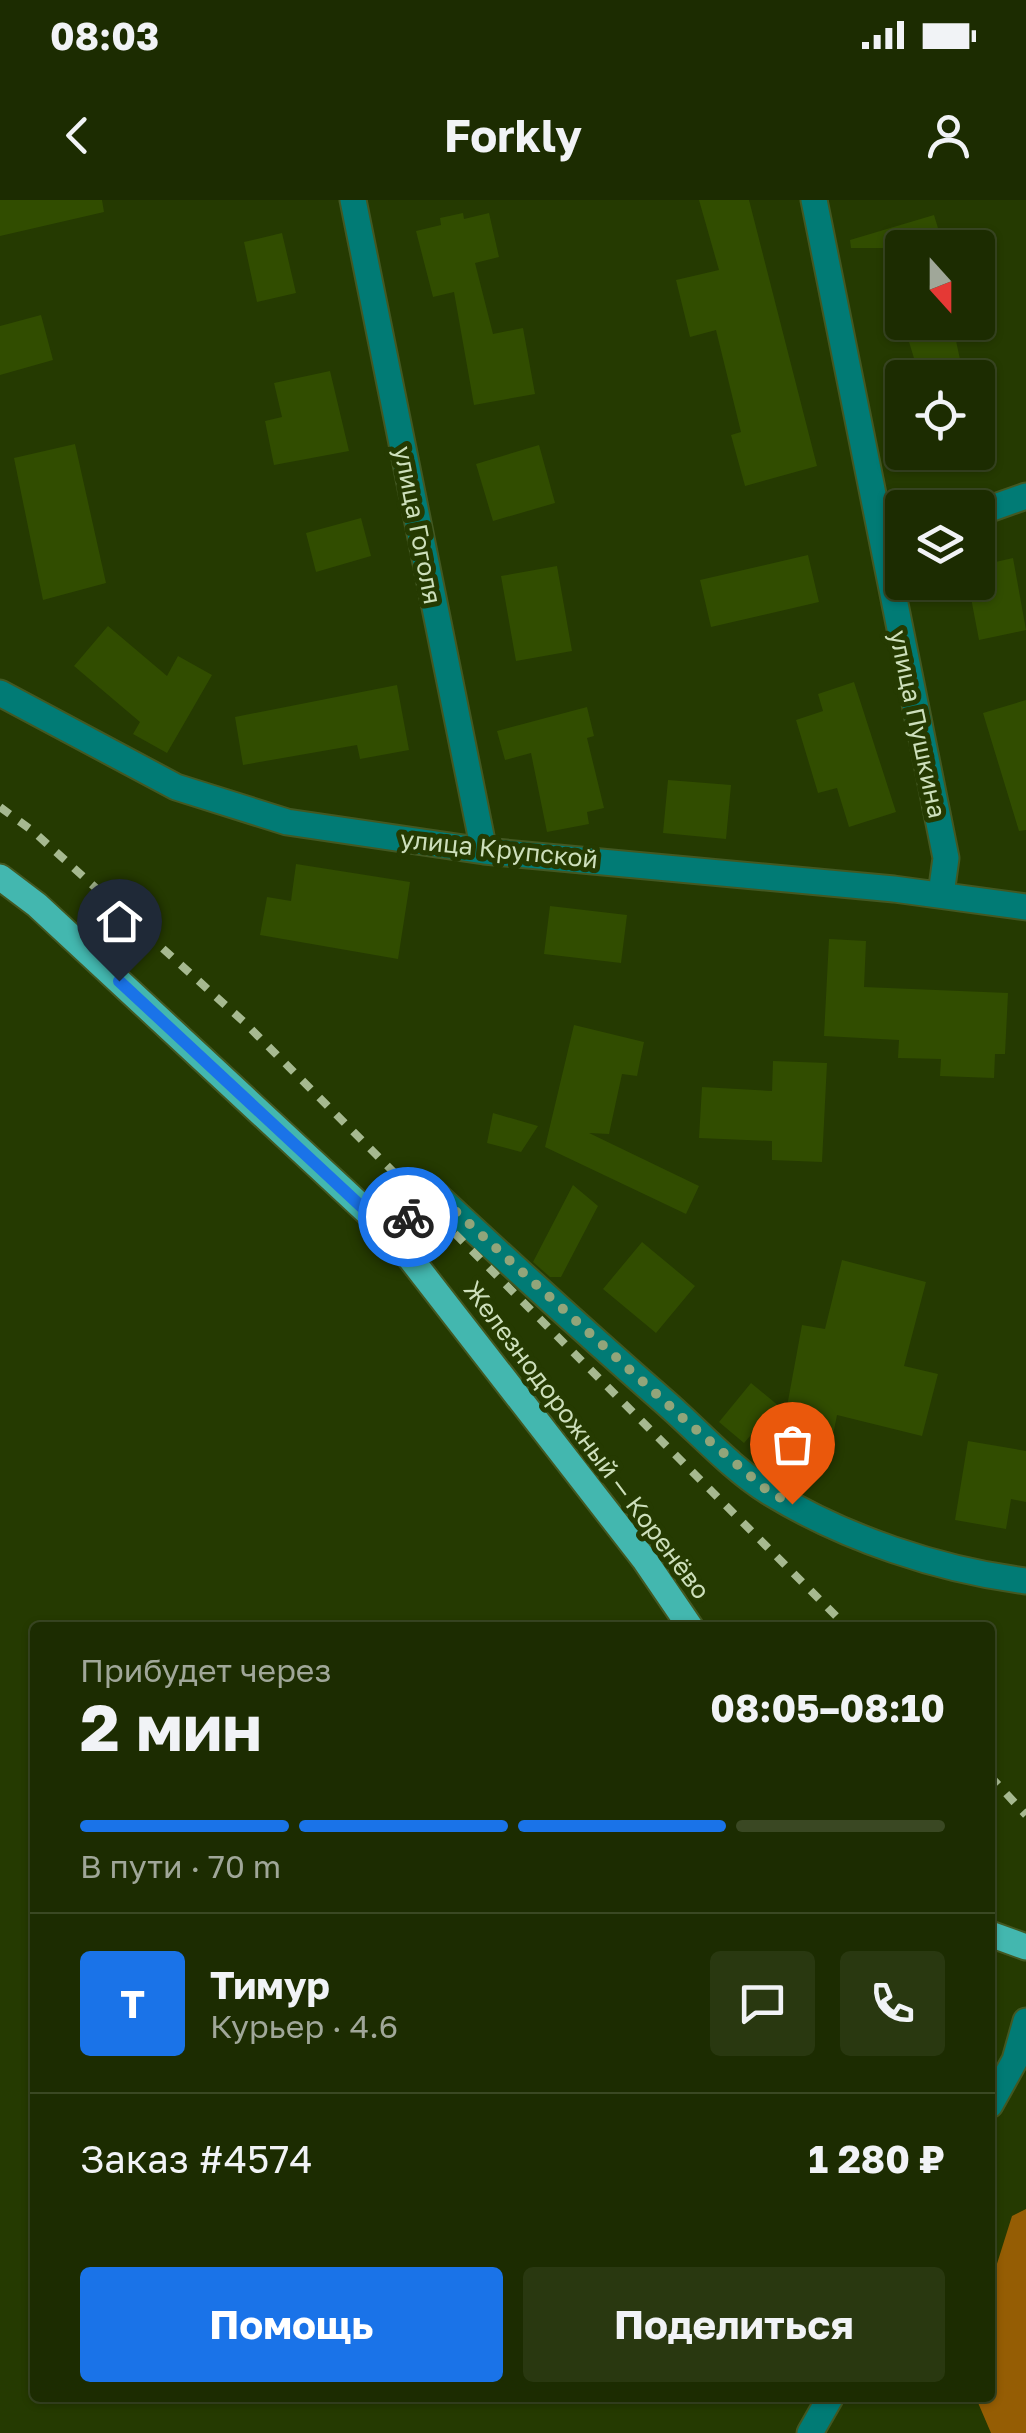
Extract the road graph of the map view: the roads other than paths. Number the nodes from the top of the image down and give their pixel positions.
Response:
1 (353, 200) edge
2 (814, 200) edge
3 (1026, 496) edge
4 (995, 507) edge
5 (885, 516) edge
6 (901, 600) edge
7 (0, 693) edge
8 (484, 851) junction
9 (0, 877) edge
10 (941, 894) junction
11 (1026, 907) edge
12 (393, 1236) junction
13 (1026, 1581) edge
14 (687, 1622) edge
15 (995, 1936) edge
16 (1026, 1947) edge
17 (1026, 2021) edge
18 (995, 2096) edge
19 (828, 2402) edge
20 (810, 2433) edge

1 - 8 street, улица Гоголя
2 - 5 street, улица Пушкина
3 - 4 street
6 - 10 street, улица Пушкина
7 - 8 street, улица Крупской
8 - 10 street, улица Крупской
9 - 12 main road, Железнодорожный — Коренёво
10 - 11 street, улица Крупской
12 - 13 street
12 - 14 main road, Железнодорожный — Коренёво
15 - 16 main road
17 - 18 street
19 - 20 street

